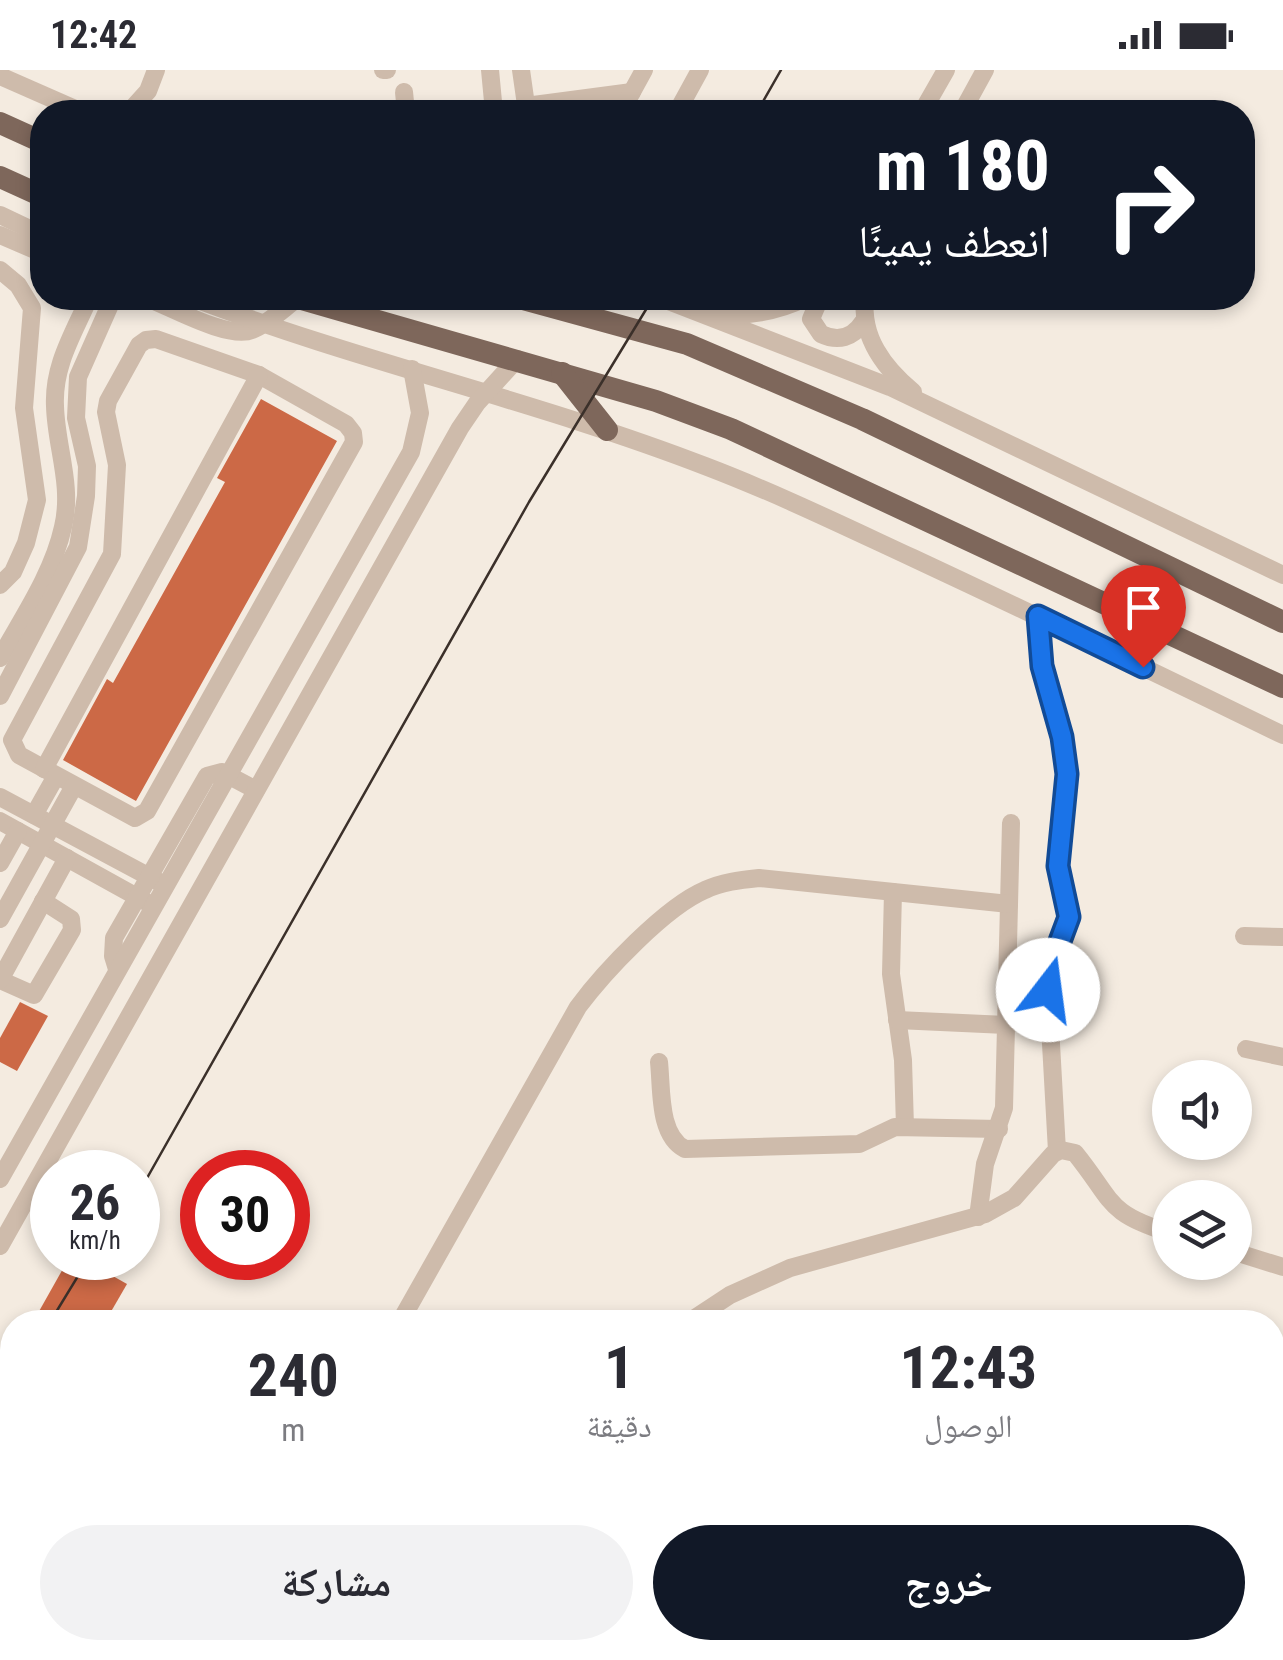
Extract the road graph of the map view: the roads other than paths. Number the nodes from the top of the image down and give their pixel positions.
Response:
1 (156, 70) edge
2 (490, 70) edge
3 (521, 70) edge
4 (644, 70) edge
5 (700, 70) edge
6 (946, 70) edge
7 (985, 70) edge
8 (0, 76) edge
9 (632, 92) junction
10 (55, 100) edge
11 (140, 100) edge
12 (493, 100) edge
13 (525, 100) edge
14 (582, 100) edge
15 (628, 100) edge
16 (684, 100) edge
17 (929, 100) edge
18 (969, 100) edge
19 (0, 123) edge
20 (30, 137) edge
21 (0, 178) edge
22 (30, 191) edge
23 (0, 222) edge
24 (30, 231) edge
25 (30, 244) edge
26 (0, 270) edge
27 (30, 305) edge
28 (32, 310) edge
29 (84, 310) edge
30 (107, 310) edge
31 (178, 310) edge
32 (225, 310) edge
33 (282, 310) edge
34 (341, 310) edge
35 (568, 310) edge
36 (715, 310) edge
37 (732, 310) edge
38 (769, 310) edge
39 (815, 310) edge
40 (864, 310) edge
41 (863, 322) junction
42 (263, 324) junction
43 (517, 359) junction
44 (412, 368) junction
45 (562, 373) junction
46 (259, 375) junction
47 (76, 388) junction
48 (56, 389) junction
49 (487, 392) junction
50 (934, 406) junction
51 (607, 430) junction
52 (1283, 575) edge
53 (0, 585) edge
54 (1038, 616) junction
55 (1283, 622) edge
56 (15, 633) edge
57 (56, 656) junction
58 (0, 658) edge
59 (1283, 688) edge
60 (0, 696) edge
61 (1283, 735) edge
62 (50, 772) junction
63 (227, 774) junction
64 (74, 786) junction
65 (256, 790) junction
66 (0, 797) edge
67 (34, 815) junction
68 (0, 821) edge
69 (1011, 823) dead end
70 (53, 825) junction
71 (18, 831) junction
72 (42, 844) junction
73 (67, 858) junction
74 (1, 859) edge
75 (156, 881) junction
76 (893, 892) junction
77 (43, 901) junction
78 (145, 901) junction
79 (1009, 904) junction
80 (0, 919) edge
81 (1244, 936) dead end
82 (1283, 937) edge
83 (0, 980) edge
84 (898, 1020) junction
85 (1006, 1026) junction
86 (79, 1038) junction
87 (1246, 1049) dead end
88 (108, 1054) junction
89 (1283, 1058) edge
90 (659, 1062) dead end
91 (904, 1127) junction
92 (999, 1129) junction
93 (1057, 1151) junction
94 (0, 1178) edge
95 (978, 1217) junction
96 (1152, 1227) edge
97 (0, 1246) edge
98 (1252, 1257) edge
99 (1283, 1267) edge
100 (407, 1310) edge
101 (707, 1310) edge

1 - 11 street
2 - 12 street
3 - 13 street
4 - 9 street
5 - 16 street
6 - 17 street
7 - 18 street
8 - 10 street
9 - 14 street
9 - 15 street
19 - 20 main road
21 - 22 main road
23 - 24 street
23 - 25 street
26 - 27 street
28 - 53 street
29 - 48 street
30 - 47 street
31 - 42 street
32 - 42 street
33 - 42 street
34 - 43 main road
35 - 55 main road
36 - 50 street
37 - 38 street
39 - 41 street
40 - 41 street
41 - 50 street
42 - 44 street
43 - 45 main road
43 - 49 street
44 - 49 street
44 - 63 street
45 - 51 main road
45 - 59 main road
46 - 57 street
46 - 62 street
46 - 64 street
47 - 48 street
47 - 56 street
48 - 56 street
49 - 51 street
49 - 65 street
50 - 52 street
51 - 54 street
54 - 61 street
54 - 93 street
56 - 57 street
56 - 58 street
56 - 60 street
57 - 62 street
62 - 64 street
62 - 67 street
63 - 65 street
63 - 75 street
64 - 70 street
65 - 88 street
66 - 67 street
67 - 70 street
68 - 71 street
69 - 79 street
70 - 72 street
70 - 75 street
71 - 72 street
71 - 74 street
72 - 73 street
72 - 80 street
73 - 77 street
73 - 78 street
75 - 78 street
76 - 79 street
76 - 84 street
76 - 100 street
77 - 83 street
77 - 83 street
78 - 86 street
79 - 85 street
81 - 82 street
84 - 85 street
84 - 91 street
85 - 92 street
86 - 88 street
86 - 94 street
87 - 89 street
88 - 97 street
90 - 91 street
91 - 92 street
92 - 95 street
93 - 95 street
93 - 96 street
95 - 101 street
98 - 99 street

